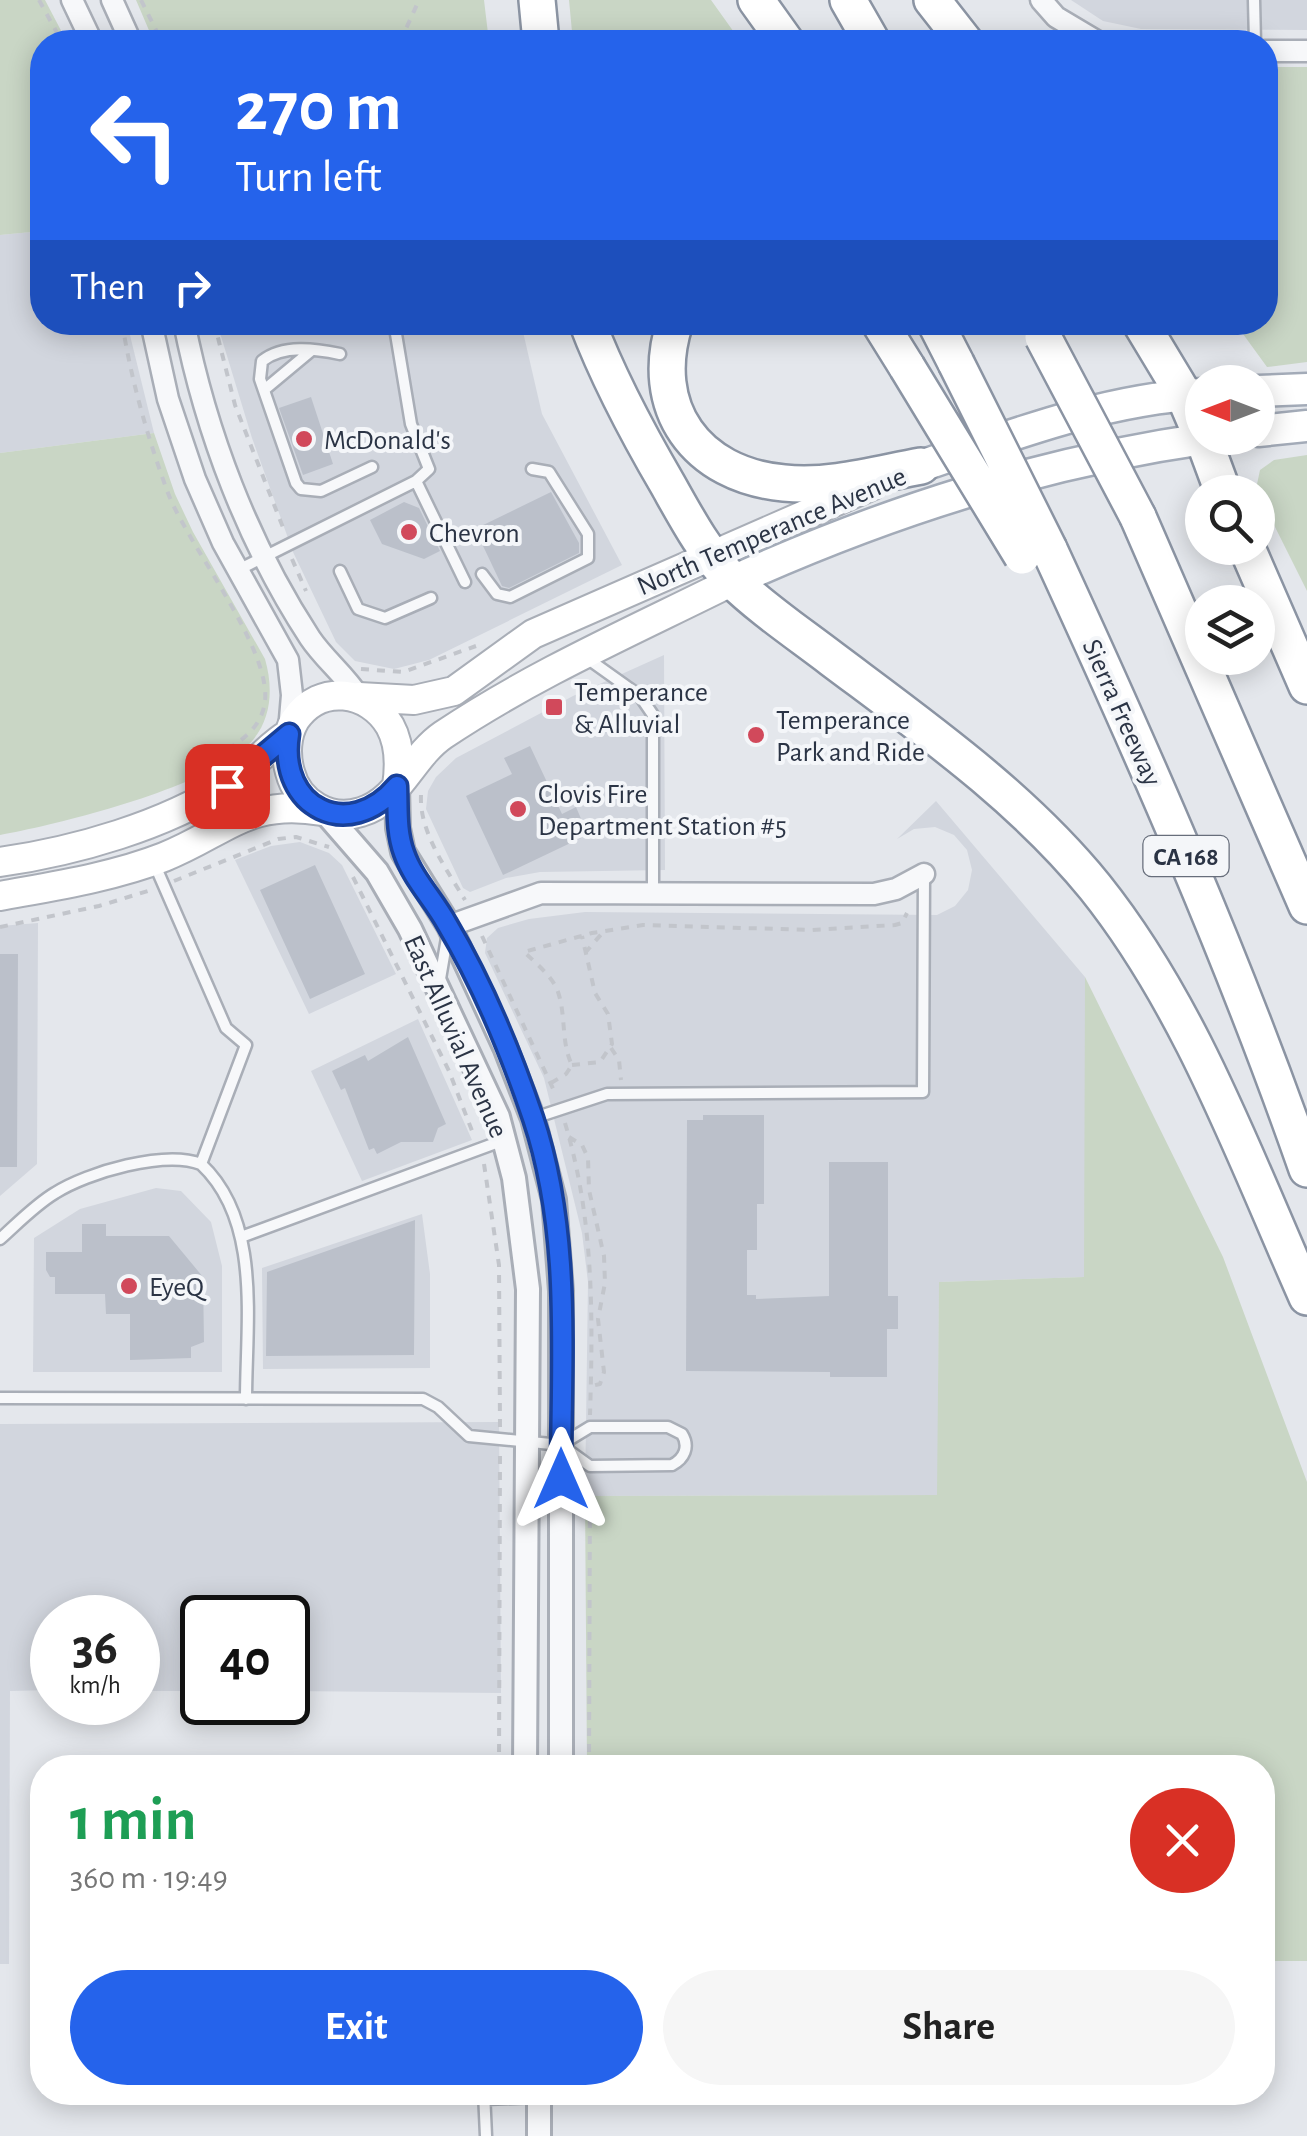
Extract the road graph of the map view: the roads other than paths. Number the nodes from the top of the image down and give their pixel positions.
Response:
1 (72, 0) edge
2 (112, 0) edge
3 (537, 0) edge
4 (756, 0) edge
5 (848, 0) edge
6 (932, 0) edge
7 (1041, 0) edge
8 (1254, 0) edge
9 (86, 30) edge
10 (125, 30) edge
11 (540, 30) edge
12 (777, 30) edge
13 (865, 30) edge
14 (956, 30) edge
15 (1078, 30) edge
16 (1255, 30) edge
17 (1278, 52) edge
18 (1307, 52) edge
19 (154, 335) edge
20 (188, 335) edge
21 (396, 335) edge
22 (592, 335) edge
23 (672, 335) edge
24 (887, 335) edge
25 (942, 335) edge
26 (1041, 335) edge
27 (1150, 335) edge
28 (312, 350) junction
29 (340, 354) dead end
30 (1185, 383) edge
31 (1307, 389) edge
32 (264, 390) junction
33 (1275, 390) edge
34 (1185, 396) edge
35 (1307, 426) edge
36 (1275, 429) edge
37 (1185, 442) edge
38 (921, 466) junction
39 (372, 467) dead end
40 (532, 469) dead end
41 (416, 481) junction
42 (1036, 553) junction
43 (264, 555) junction
44 (1254, 565) edge
45 (722, 567) junction
46 (237, 570) junction
47 (340, 571) dead end
48 (482, 574) dead end
49 (465, 582) dead end
50 (431, 598) dead end
51 (583, 655) junction
52 (1307, 686) edge
53 (447, 694) junction
54 (359, 697) junction
55 (462, 724) junction
56 (289, 734) junction
57 (410, 787) junction
58 (324, 811) junction
59 (0, 862) edge
60 (158, 873) junction
61 (924, 874) joint
62 (653, 892) junction
63 (0, 896) edge
64 (1307, 906) edge
65 (449, 926) junction
66 (438, 989) junction
67 (533, 1118) junction
68 (505, 1140) junction
69 (201, 1164) junction
70 (1307, 1169) edge
71 (241, 1237) junction
72 (0, 1239) edge
73 (1307, 1297) edge
74 (0, 1398) edge
75 (246, 1398) junction
76 (528, 1440) junction
77 (561, 1444) junction
78 (526, 1755) edge
79 (561, 1755) edge
80 (485, 2105) edge
81 (539, 2105) edge
82 (486, 2136) edge
83 (539, 2136) edge

1 - 9 street
2 - 10 street
3 - 11 highway
4 - 12 highway
5 - 13 highway
6 - 14 highway
7 - 15 street
8 - 16 lane
17 - 18 street
19 - 46 street
20 - 43 street
21 - 41 lane
22 - 45 highway
23 - 38 highway
24 - 42 highway, bridge
25 - 42 highway, bridge
26 - 64 highway, bridge
27 - 30 highway
28 - 29 lane
28 - 32 lane
28 - 32 lane
31 - 33 main road
32 - 39 lane
34 - 38 main road, North Temperance Avenue
35 - 36 main road
37 - 45 main road, North Temperance Avenue
38 - 45 main road, North Temperance Avenue
40 - 48 lane
41 - 43 lane
41 - 49 lane
42 - 70 highway, Sierra Freeway / CA 168
43 - 46 lane
43 - 54 street
44 - 52 highway
45 - 51 main road, North Temperance Avenue
45 - 53 main road, North Temperance Avenue
45 - 73 highway
46 - 56 street
47 - 50 lane
51 - 55 main road, North Temperance Avenue
51 - 62 lane
53 - 54 main road, North Temperance Avenue
53 - 55 lane
54 - 56 main road
54 - 57 main road
55 - 57 main road, North Temperance Avenue
56 - 58 main road
56 - 59 main road
57 - 58 main road
57 - 65 street, East Alluvial Avenue
58 - 60 main road
58 - 66 street, East Alluvial Avenue
60 - 63 main road
60 - 69 lane
61 - 62 street
61 - 67 lane
62 - 65 street
65 - 66 lane
65 - 67 street, East Alluvial Avenue
66 - 68 street, East Alluvial Avenue
67 - 77 street, East Alluvial Avenue
68 - 71 lane
68 - 76 street, East Alluvial Avenue
69 - 71 lane
69 - 72 lane
71 - 75 lane
74 - 75 lane
75 - 76 lane
76 - 77 lane
76 - 78 street, East Alluvial Avenue
77 - 77 lane
77 - 79 street, East Alluvial Avenue
80 - 82 lane
81 - 83 street

